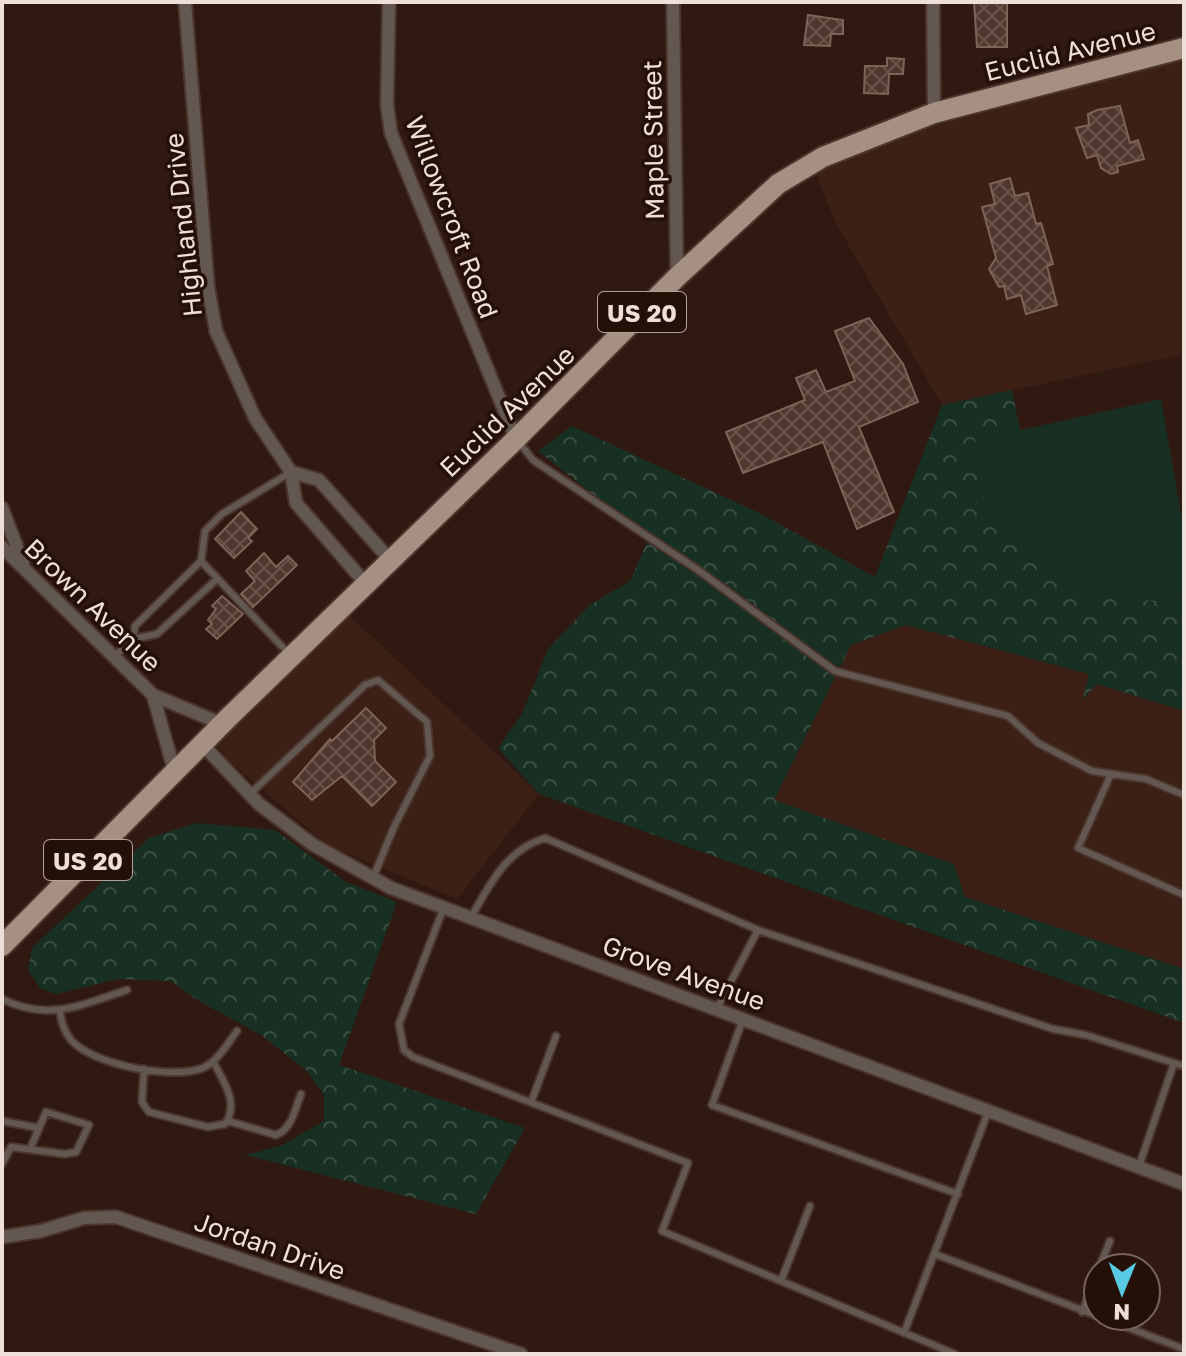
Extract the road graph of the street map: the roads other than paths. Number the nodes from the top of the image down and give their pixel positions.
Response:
1 (185, 2) edge
2 (389, 2) edge
3 (673, 2) edge
4 (933, 2) edge
5 (1184, 48) edge
6 (934, 113) junction
7 (677, 277) junction
8 (516, 439) junction
9 (291, 472) junction
10 (2, 508) edge
11 (2, 547) edge
12 (201, 561) junction
13 (391, 561) junction
14 (24, 566) junction
15 (217, 579) junction
16 (366, 584) junction
17 (133, 639) junction
18 (115, 656) junction
19 (292, 657) junction
20 (153, 695) junction
21 (222, 724) junction
22 (203, 745) junction
23 (175, 773) junction
24 (1111, 774) junction
25 (250, 794) junction
26 (1184, 795) edge
27 (373, 878) junction
28 (1184, 895) edge
29 (444, 907) junction
30 (470, 917) junction
31 (758, 930) junction
32 (2, 946) edge
33 (127, 990) dead end
34 (2, 999) edge
35 (716, 1009) junction
36 (60, 1011) junction
37 (743, 1019) junction
38 (237, 1031) dead end
39 (556, 1036) dead end
40 (213, 1061) junction
41 (1174, 1063) junction
42 (1184, 1066) edge
43 (144, 1069) junction
44 (301, 1094) dead end
45 (532, 1100) junction
46 (989, 1111) junction
47 (2, 1121) edge
48 (228, 1121) junction
49 (39, 1128) junction
50 (31, 1147) junction
51 (2, 1164) edge
52 (1139, 1166) junction
53 (1184, 1184) edge
54 (958, 1194) junction
55 (810, 1206) dead end
56 (2, 1237) edge
57 (1110, 1241) dead end
58 (1106, 1252) edge
59 (935, 1254) junction
60 (781, 1281) junction
61 (1082, 1312) edge
62 (1137, 1332) edge
63 (904, 1333) junction
64 (1184, 1349) edge
65 (521, 1354) edge
66 (955, 1354) edge

1 - 9 street, Highland Drive
2 - 8 street, Willowcroft Road
3 - 7 street, Maple Street
4 - 6 street
5 - 6 main road, Euclid Avenue / US 20
6 - 7 main road, Euclid Avenue / US 20
7 - 8 main road, Euclid Avenue / US 20
8 - 13 main road, Euclid Avenue / US 20
8 - 24 lane
9 - 12 lane
9 - 13 street
9 - 16 street, Highland Drive
10 - 14 street
11 - 14 street, Brown Avenue
12 - 15 lane
12 - 17 lane
13 - 16 main road, Euclid Avenue / US 20
14 - 18 street, Brown Avenue
15 - 17 lane
15 - 19 lane
16 - 19 main road, Euclid Avenue / US 20
17 - 18 lane
18 - 20 street, Brown Avenue
19 - 21 main road, Euclid Avenue / US 20
20 - 21 street, Brown Avenue
20 - 23 street, Brown Avenue
21 - 22 main road, Euclid Avenue / US 20
22 - 23 main road, Euclid Avenue / US 20
22 - 25 street, Grove Avenue
23 - 32 main road, Euclid Avenue / US 20
24 - 26 lane
24 - 28 lane
25 - 27 street, Grove Avenue
25 - 27 lane
27 - 29 street, Grove Avenue
29 - 30 street, Grove Avenue
29 - 45 lane
30 - 31 lane
30 - 35 street, Grove Avenue
31 - 35 lane
31 - 41 lane
33 - 36 lane
34 - 36 lane
35 - 37 street, Grove Avenue
36 - 43 lane
37 - 46 street, Grove Avenue
37 - 54 lane
38 - 40 lane
39 - 45 lane
40 - 43 lane
40 - 48 lane
41 - 42 lane
41 - 52 lane
43 - 48 lane
44 - 48 lane
45 - 60 lane
46 - 52 street, Grove Avenue
46 - 54 lane
47 - 49 lane
49 - 50 lane
49 - 50 lane
50 - 51 lane
52 - 53 street, Grove Avenue
54 - 59 lane
55 - 60 lane
56 - 65 street, Jordan Drive
57 - 58 lane
59 - 61 lane
59 - 63 lane
60 - 63 lane
62 - 64 lane
63 - 66 lane

